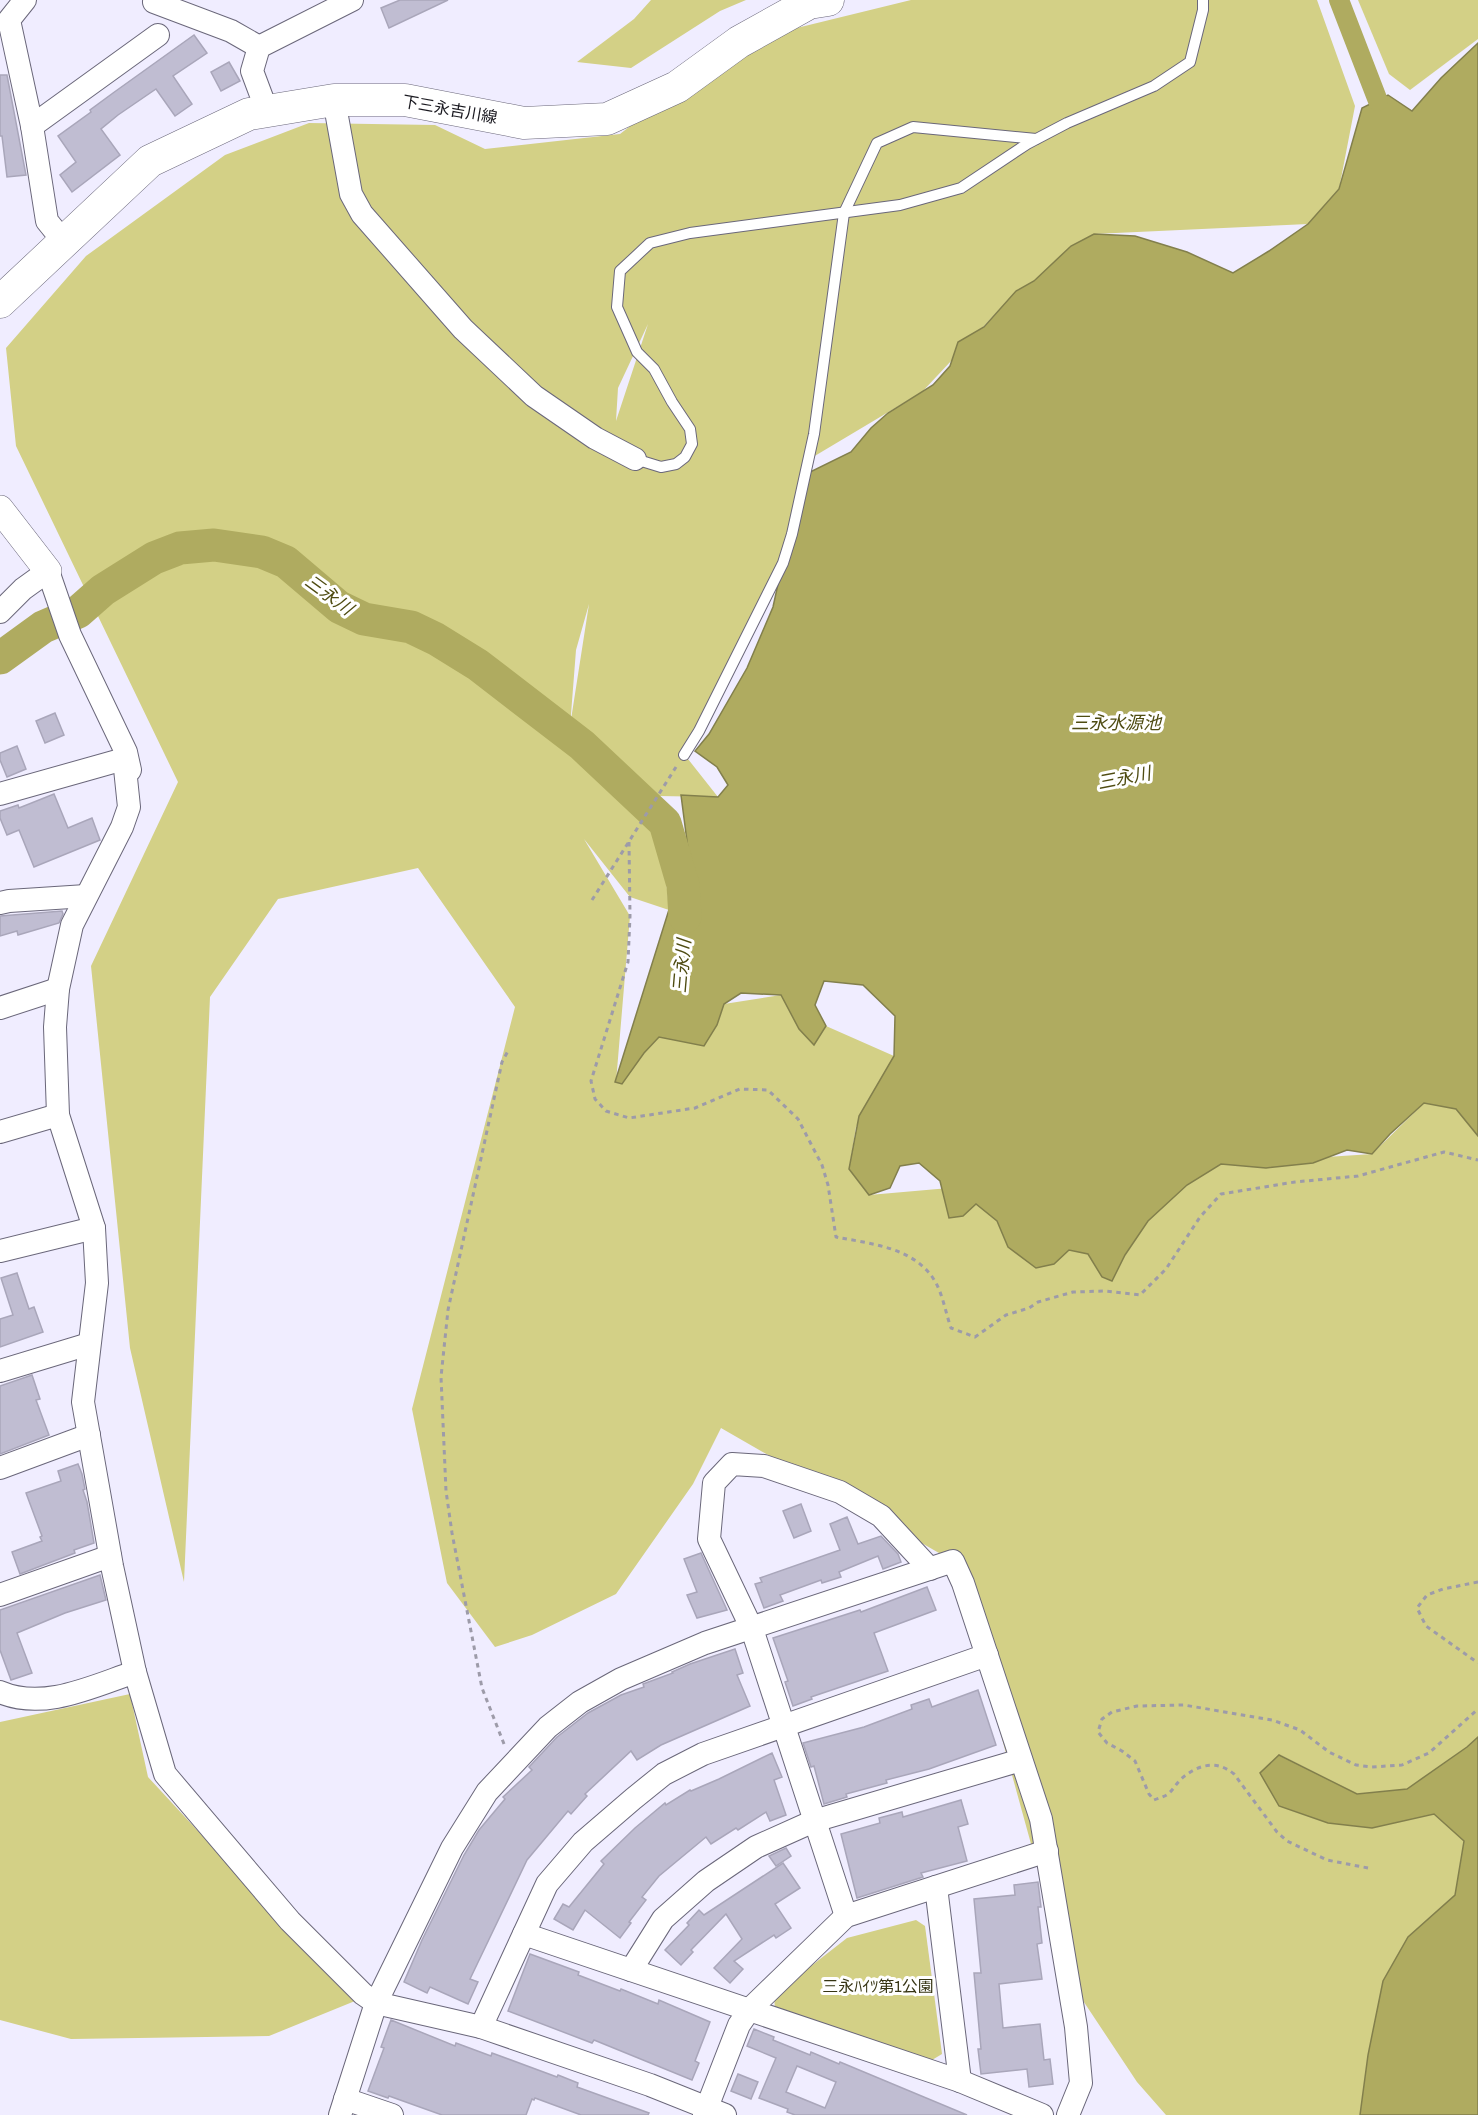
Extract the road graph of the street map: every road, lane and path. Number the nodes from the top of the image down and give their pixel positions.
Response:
1 (25, 0) edge
2 (155, 0) edge
3 (352, 0) edge
4 (828, 0) edge
5 (1203, 0) edge
6 (158, 35) dead end
7 (259, 47) junction
8 (334, 100) junction
9 (267, 111) junction
10 (32, 126) junction
11 (1036, 139) junction
12 (844, 213) junction
13 (64, 242) junction
14 (0, 302) edge
15 (635, 459) joint
16 (0, 509) edge
17 (48, 571) junction
18 (0, 612) edge
19 (684, 755) joint
20 (124, 759) junction
21 (0, 794) edge
22 (629, 842) junction
23 (86, 896) junction
24 (592, 900) dead end
25 (0, 903) edge
26 (58, 989) junction
27 (0, 1008) edge
28 (508, 1051) dead end
29 (58, 1115) junction
30 (0, 1132) edge
31 (1478, 1160) edge
32 (94, 1228) junction
33 (0, 1251) edge
34 (89, 1344) junction
35 (0, 1371) edge
36 (89, 1435) junction
37 (0, 1468) edge
38 (110, 1556) junction
39 (930, 1569) junction
40 (1478, 1582) edge
41 (0, 1595) edge
42 (752, 1629) junction
43 (987, 1655) junction
44 (1478, 1663) edge
45 (135, 1672) junction
46 (0, 1692) edge
47 (1478, 1709) edge
48 (783, 1725) junction
49 (1021, 1760) junction
50 (512, 1766) junction
51 (814, 1821) junction
52 (1047, 1851) junction
53 (1368, 1868) dead end
54 (936, 1887) junction
55 (846, 1916) junction
56 (524, 1934) junction
57 (631, 1970) junction
58 (376, 2003) junction
59 (750, 2009) junction
60 (481, 2027) junction
61 (960, 2081) junction
62 (343, 2107) edge
63 (712, 2113) edge
64 (392, 2115) edge
65 (1042, 2115) edge
66 (1068, 2115) edge

1 - 10 street
2 - 7 street
3 - 7 street
4 - 8 main road, 下三永吉川線
5 - 11 lane
6 - 10 street
7 - 9 street
8 - 9 main road, 下三永吉川線
8 - 15 street
9 - 13 main road, 下三永吉川線
10 - 13 street
11 - 12 lane
11 - 12 lane
12 - 15 lane
12 - 19 lane
13 - 14 main road, 下三永吉川線
16 - 17 street
17 - 18 street
17 - 20 street
19 - 22 path
20 - 21 street
20 - 23 street
22 - 24 path
22 - 31 path
23 - 25 street
23 - 26 street
26 - 27 street
26 - 29 street
28 - 50 path
29 - 30 street
29 - 32 street
32 - 33 street
32 - 34 street
34 - 35 street
34 - 36 street
36 - 37 street
36 - 38 street
38 - 41 street
38 - 45 street
39 - 42 street
39 - 42 street
39 - 43 street
40 - 44 path
42 - 48 street
42 - 50 street
43 - 48 street
43 - 49 street
45 - 46 street
45 - 58 street
47 - 53 path
48 - 51 street
48 - 56 street
49 - 51 street
49 - 52 street
50 - 58 street
51 - 55 street
51 - 57 street
52 - 54 street
52 - 66 street
54 - 55 street
54 - 61 street
55 - 59 street
56 - 57 street
56 - 60 street
57 - 59 street
58 - 60 street
58 - 62 street
59 - 61 street
59 - 63 street
60 - 63 street
61 - 65 street
62 - 64 street

